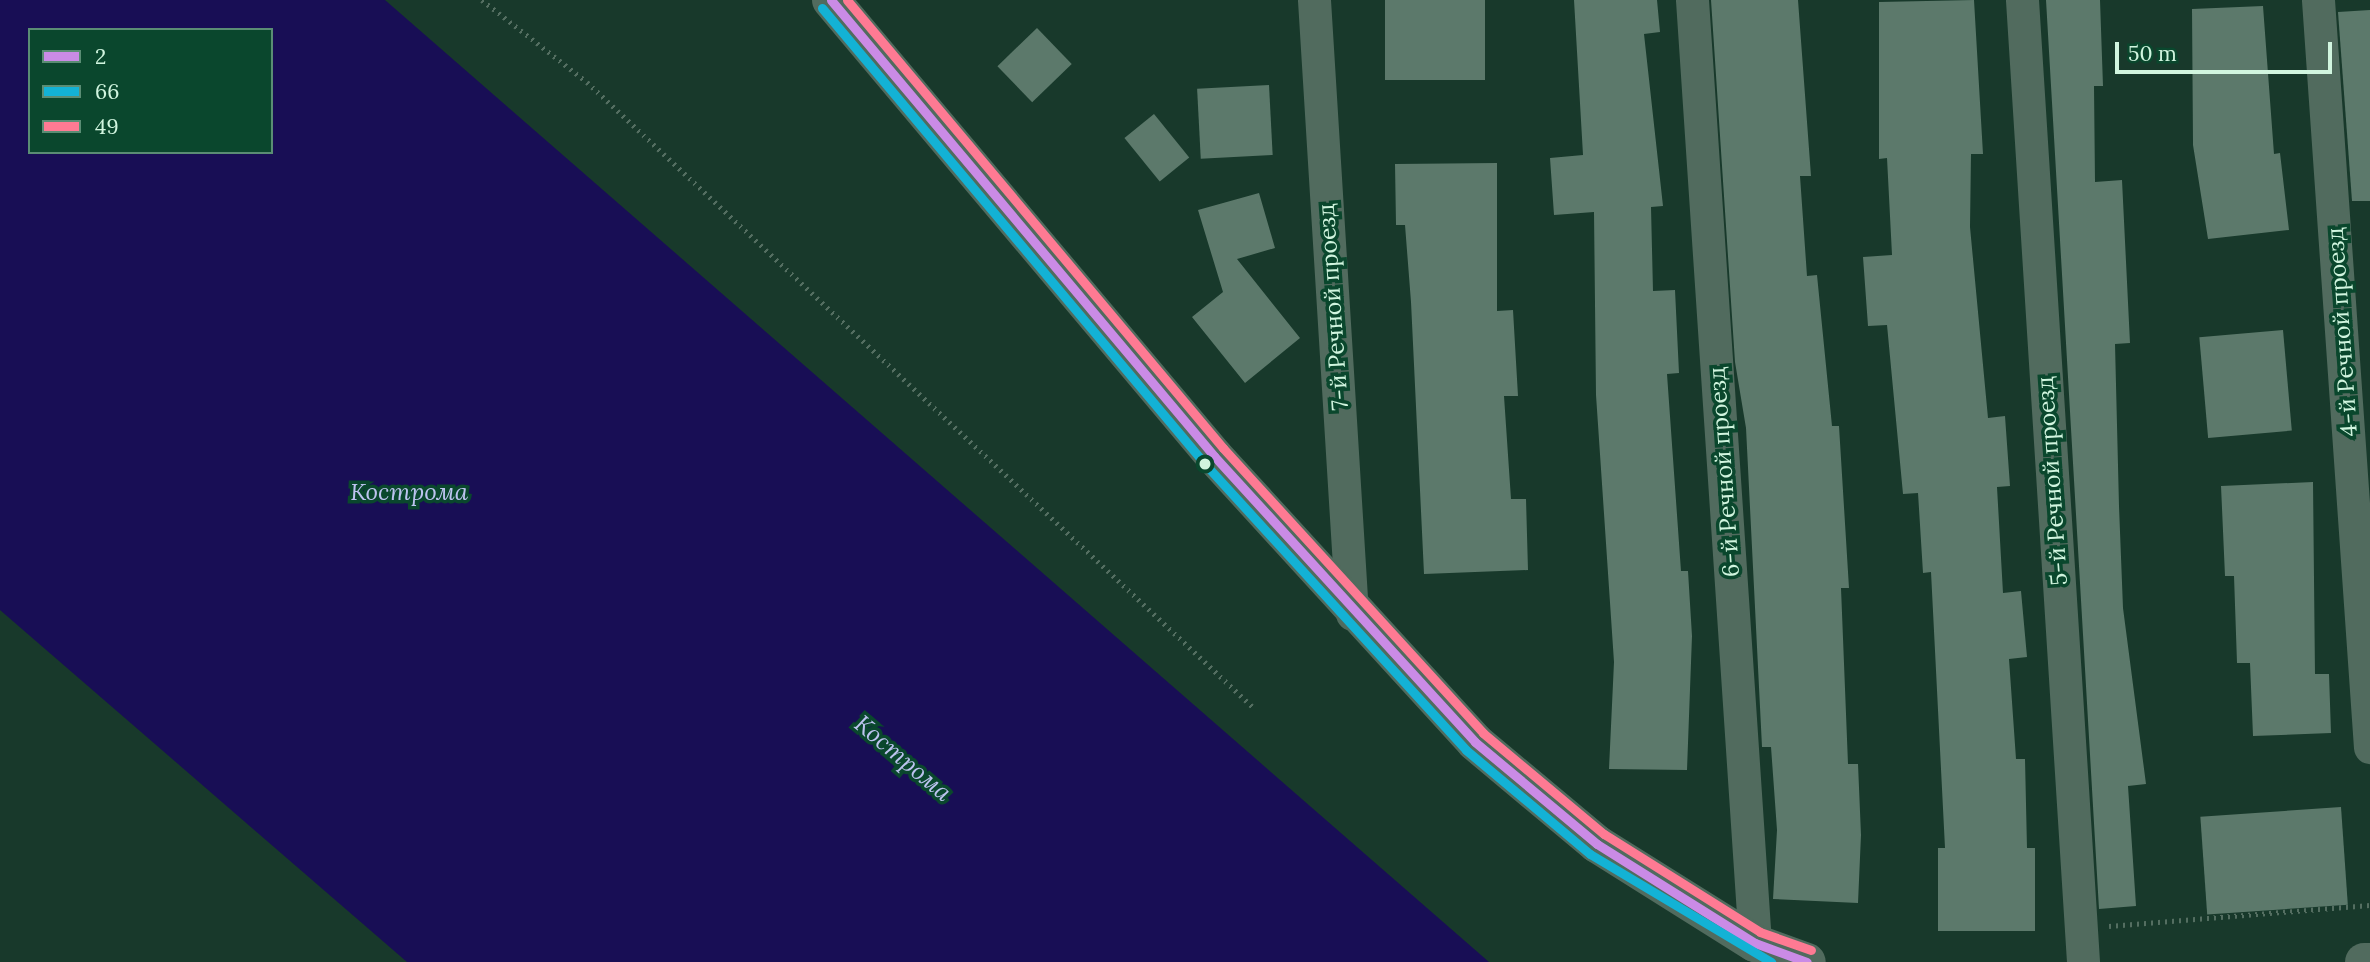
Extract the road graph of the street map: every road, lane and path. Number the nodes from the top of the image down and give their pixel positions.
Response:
1 (482, 0) edge
2 (831, 0) edge
3 (1314, 0) edge
4 (1692, 0) edge
5 (2022, 0) edge
6 (2318, 0) edge
7 (1352, 614) junction
8 (1254, 708) dead end
9 (2370, 747) edge
10 (2370, 905) edge
11 (2081, 929) junction
12 (1755, 943) junction
13 (1807, 962) edge
14 (2083, 962) edge
15 (2364, 962) edge
16 (2370, 962) edge

1 - 8 path
2 - 7 street
3 - 7 street, 7-й Речной проезд
4 - 12 street, 6-й Речной проезд
5 - 11 street, 5-й Речной проезд
6 - 9 street, 4-й Речной проезд
7 - 12 street
10 - 11 path
11 - 14 street, 5-й Речной проезд
12 - 13 street
15 - 16 street

